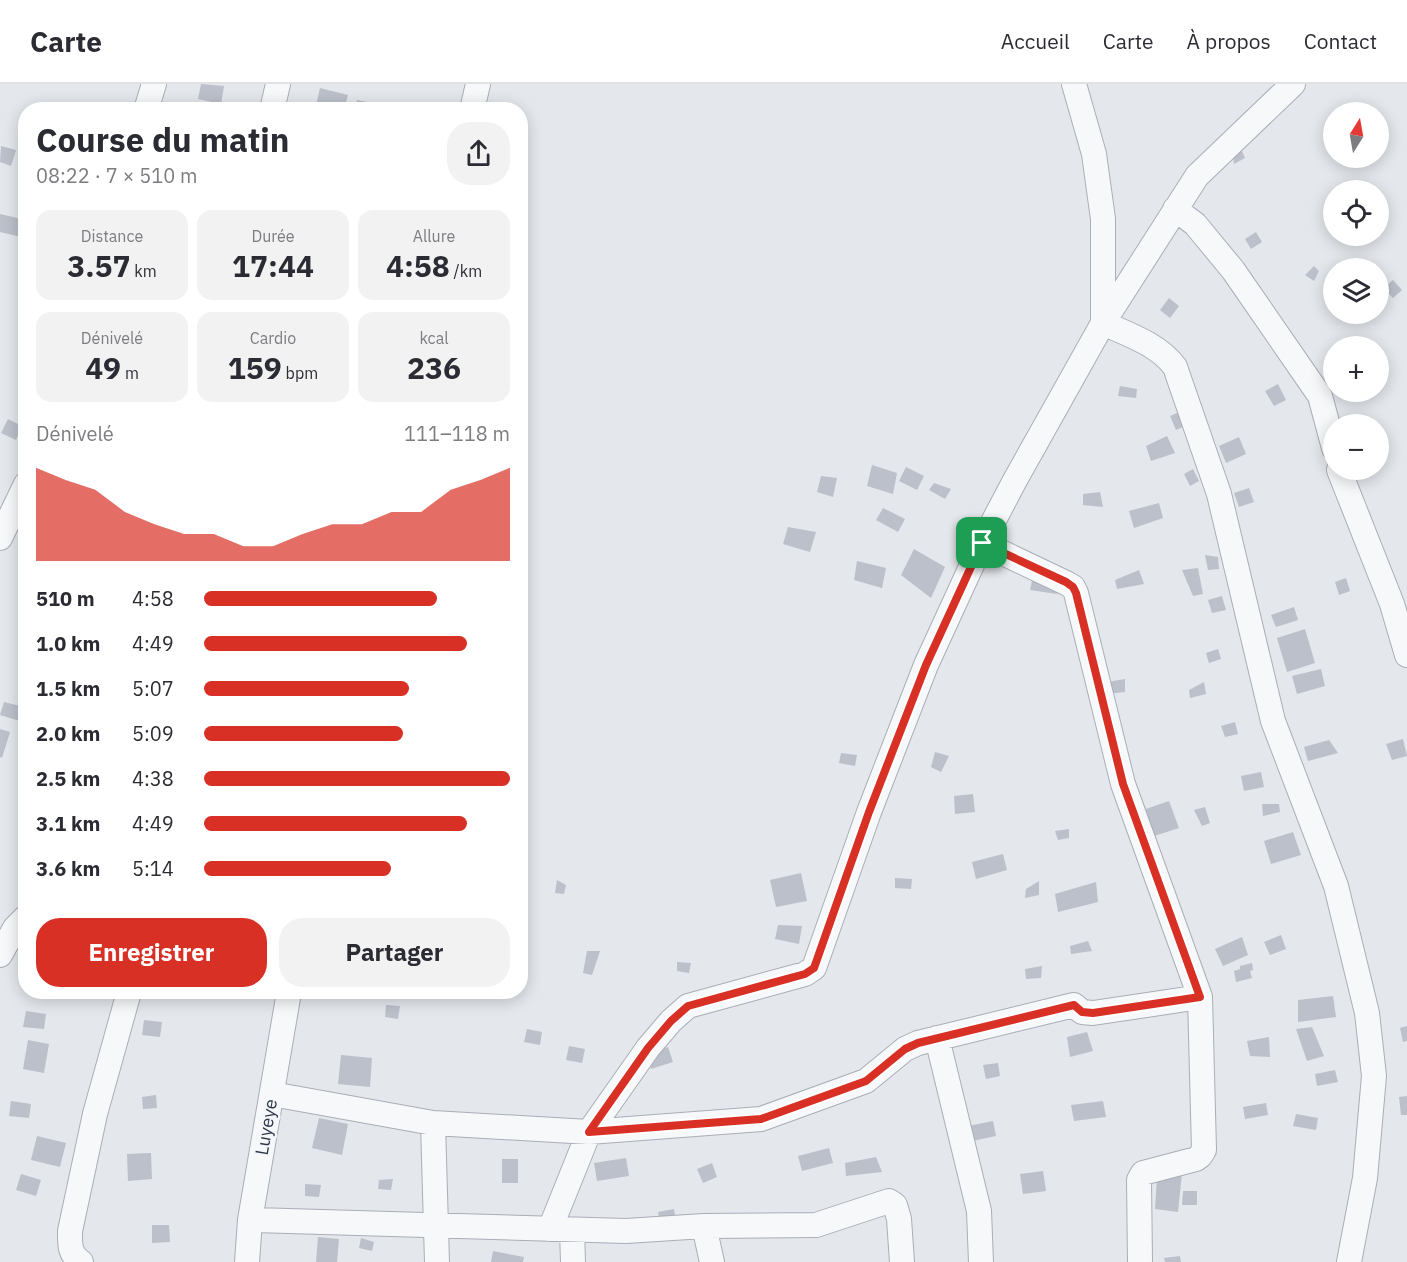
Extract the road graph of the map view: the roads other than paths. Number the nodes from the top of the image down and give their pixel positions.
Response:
1 (154, 84) edge
2 (278, 84) edge
3 (478, 84) edge
4 (1074, 84) edge
5 (1293, 84) edge
6 (148, 102) edge
7 (275, 102) edge
8 (474, 102) edge
9 (1175, 209) junction
10 (1103, 323) junction
11 (1325, 414) edge
12 (1343, 480) edge
13 (18, 501) edge
14 (0, 538) edge
15 (982, 543) junction
16 (1407, 655) edge
17 (18, 933) edge
18 (0, 955) edge
19 (1200, 997) junction
20 (127, 999) edge
21 (289, 999) edge
22 (937, 1038) junction
23 (272, 1094) junction
24 (433, 1123) junction
25 (589, 1132) junction
26 (250, 1220) junction
27 (436, 1226) junction
28 (704, 1226) junction
29 (561, 1230) junction
30 (81, 1262) edge
31 (246, 1262) edge
32 (436, 1262) edge
33 (573, 1262) edge
34 (712, 1262) edge
35 (902, 1262) edge
36 (981, 1262) edge
37 (1140, 1262) edge
38 (1349, 1262) edge

1 - 6 street
2 - 7 street
3 - 8 street
4 - 10 street
5 - 9 street
9 - 10 street
9 - 11 street
10 - 15 street
10 - 38 street
12 - 16 street
13 - 14 street
15 - 19 street
15 - 25 street
17 - 18 street
19 - 22 street
19 - 37 street
20 - 30 street
21 - 23 street, Luyeye
22 - 25 street
22 - 36 street
23 - 24 street
23 - 26 street, Luyeye
24 - 25 street
24 - 27 street
25 - 29 street
26 - 27 street
26 - 31 street, Luyeye
27 - 29 street
27 - 32 street
28 - 29 street
28 - 34 street
28 - 35 street
29 - 33 street

